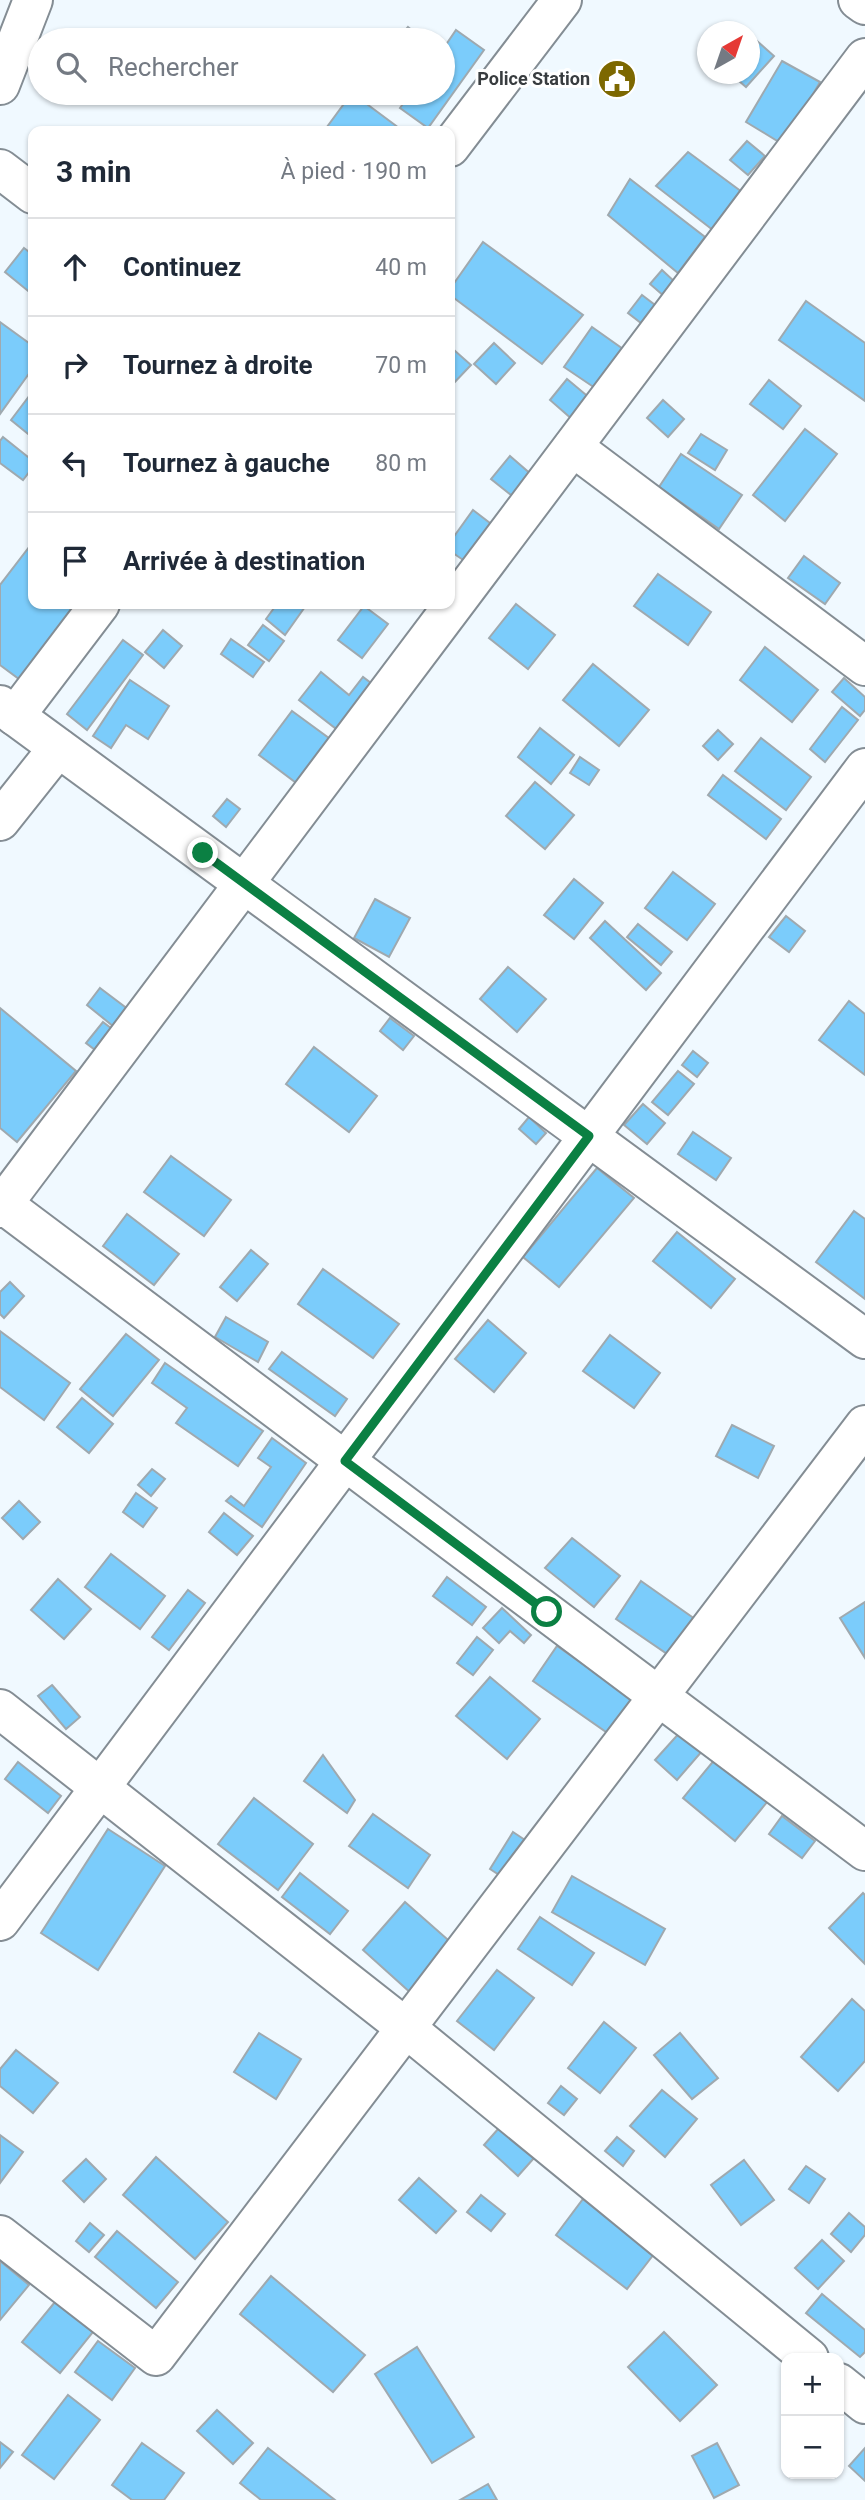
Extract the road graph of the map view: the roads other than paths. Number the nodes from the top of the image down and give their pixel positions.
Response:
1 (33, 0) edge
2 (562, 0) edge
3 (858, 0) edge
4 (865, 5) edge
5 (865, 58) edge
6 (0, 85) edge
7 (455, 140) edge
8 (0, 169) edge
9 (28, 190) edge
10 (573, 447) junction
11 (455, 603) edge
12 (96, 609) edge
13 (451, 609) edge
14 (865, 666) edge
15 (8, 710) edge
16 (58, 748) junction
17 (865, 768) edge
18 (0, 821) edge
19 (244, 883) junction
20 (589, 1136) junction
21 (1, 1205) edge
22 (865, 1339) edge
23 (865, 1425) edge
24 (345, 1461) junction
25 (658, 1696) junction
26 (0, 1709) edge
27 (100, 1788) junction
28 (865, 1851) edge
29 (0, 1922) edge
30 (406, 2028) junction
31 (0, 2235) edge
32 (803, 2353) edge
33 (844, 2387) edge
34 (865, 2404) edge

1 - 6 street
2 - 7 street
3 - 4 street
5 - 10 street
8 - 9 street
10 - 11 street
10 - 14 street
12 - 15 street
13 - 19 street
15 - 16 street
16 - 18 street
16 - 19 street
17 - 20 street
19 - 20 street
19 - 21 street
20 - 22 street
20 - 24 street
21 - 24 street
23 - 25 street
24 - 25 street
24 - 27 street
25 - 28 street
25 - 30 street
26 - 27 street
27 - 29 street
27 - 30 street
30 - 31 street
30 - 32 street
33 - 34 street

